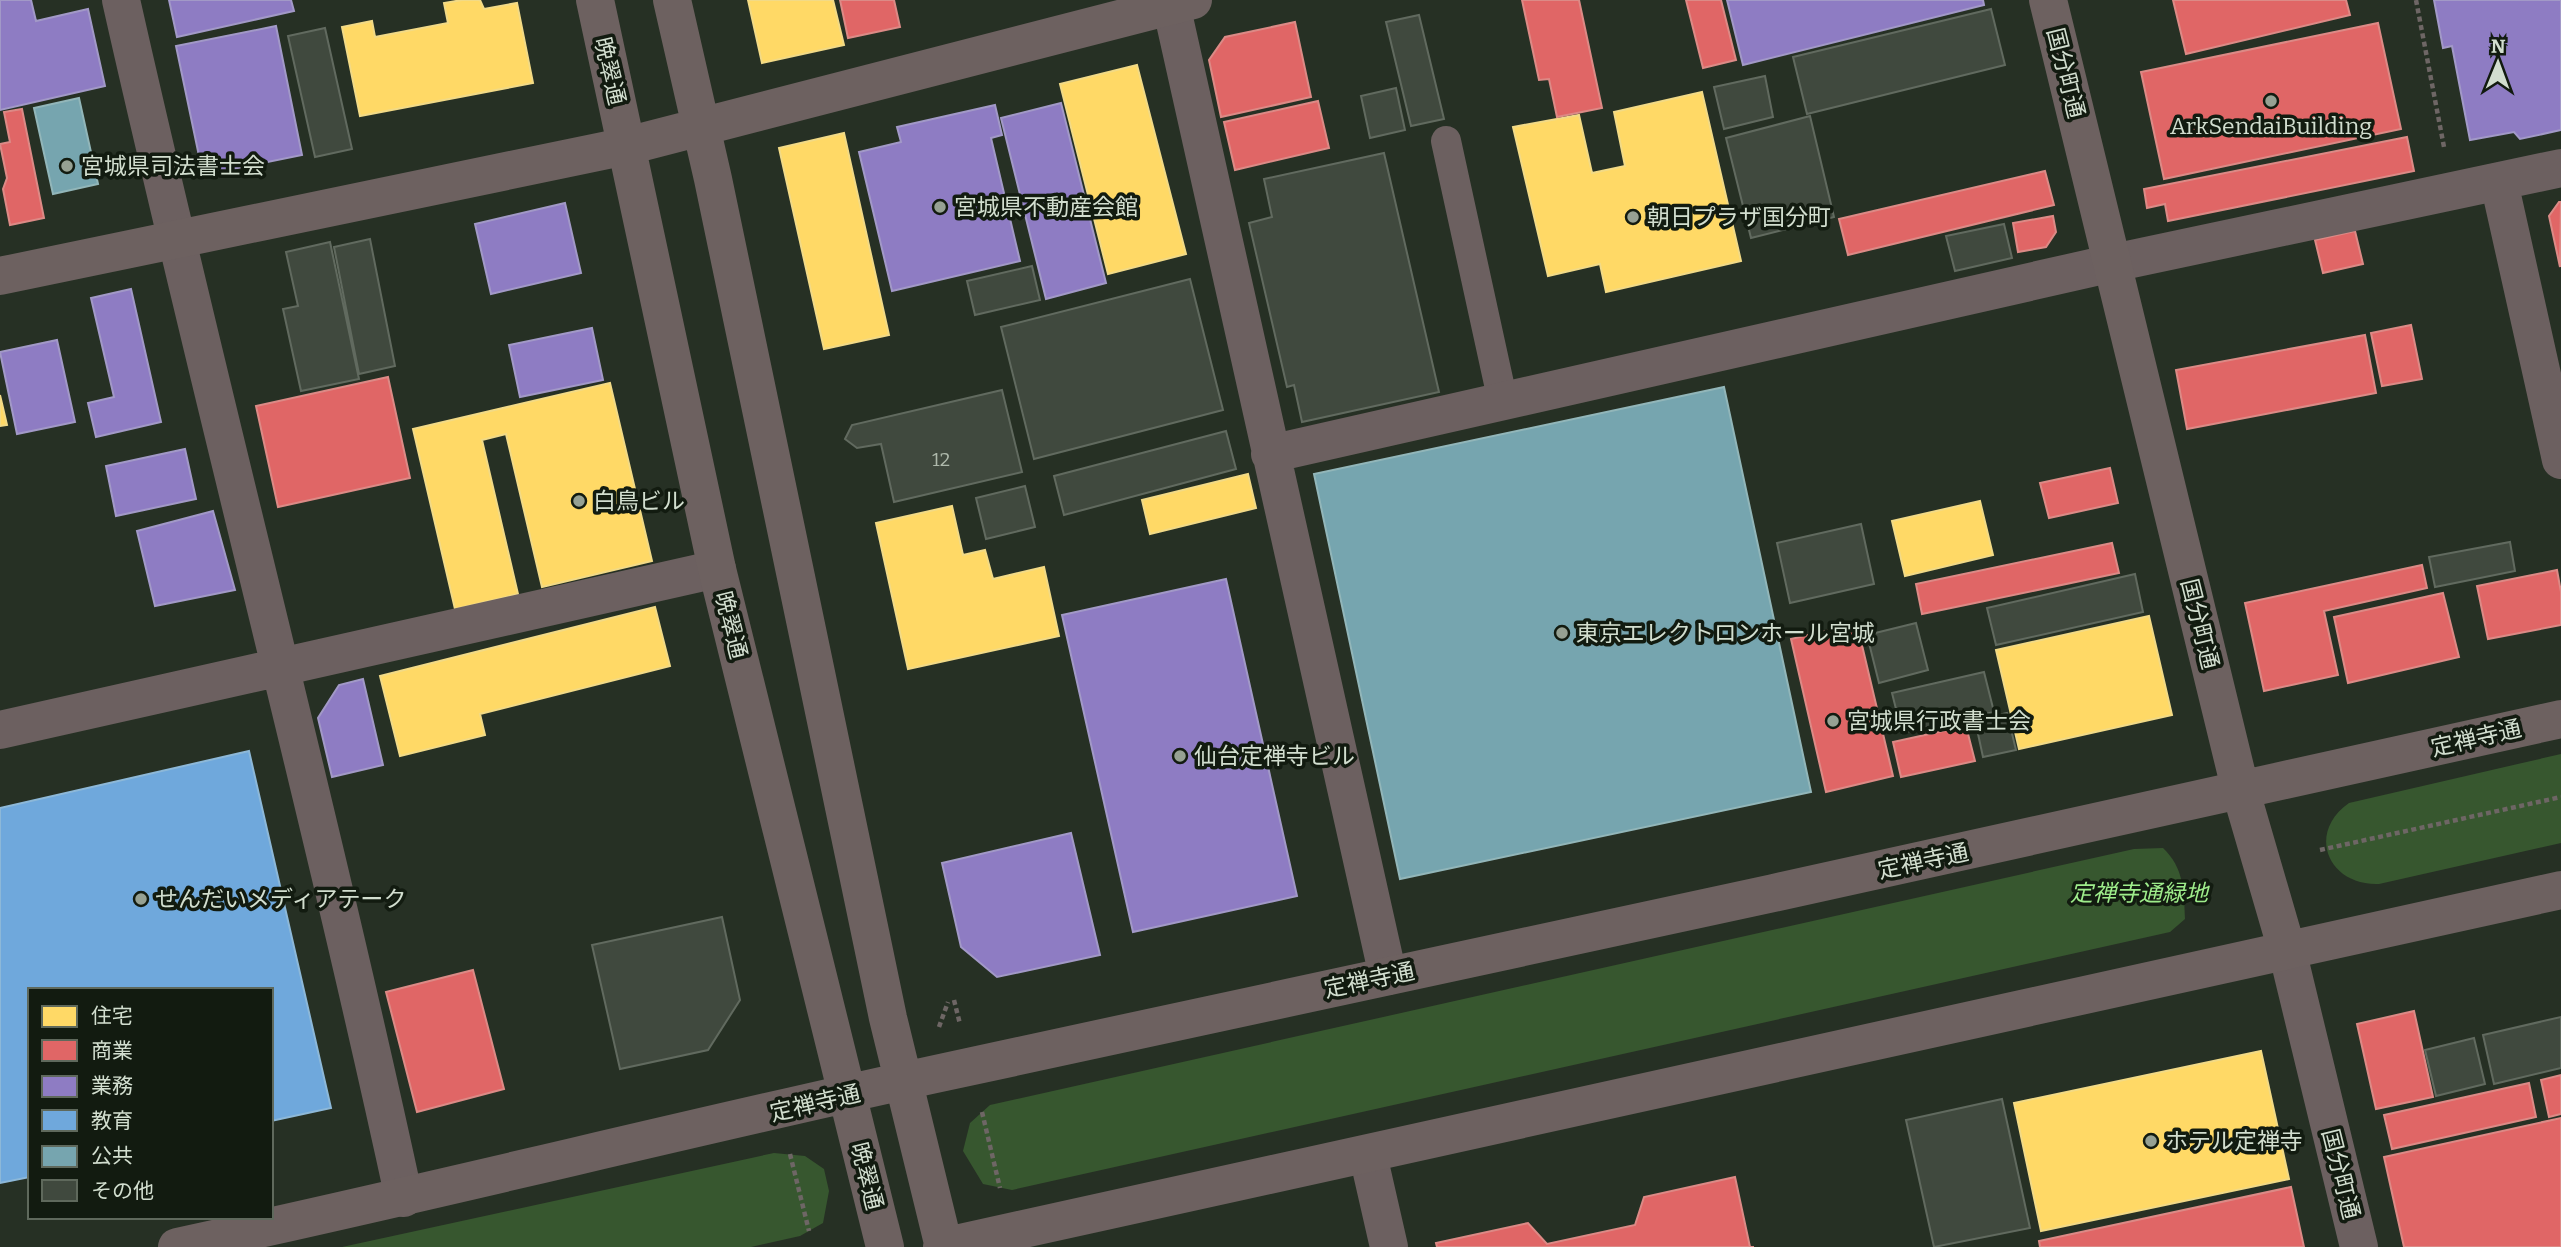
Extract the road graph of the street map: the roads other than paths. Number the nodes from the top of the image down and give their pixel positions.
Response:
1 (121, 0) edge
2 (595, 0) edge
3 (672, 0) edge
4 (2048, 0) edge
5 (1178, 2) edge
6 (702, 128) junction
7 (1446, 141) dead end
8 (627, 146) junction
9 (2561, 168) edge
10 (2499, 182) junction
11 (175, 238) junction
12 (2113, 263) junction
13 (0, 276) edge
14 (1503, 402) junction
15 (1270, 454) junction
16 (2561, 460) edge
17 (717, 569) junction
18 (281, 668) junction
19 (2561, 719) edge
20 (0, 730) edge
21 (2241, 792) junction
22 (2561, 890) edge
23 (2287, 950) junction
24 (1388, 976) junction
25 (904, 1082) junction
26 (848, 1095) junction
27 (1368, 1155) junction
28 (404, 1198) junction
29 (177, 1247) edge
30 (885, 1247) edge
31 (943, 1247) edge
32 (1389, 1247) edge
33 (2359, 1247) edge

1 - 11 street
2 - 8 street, 晩翠通
3 - 6 street
4 - 12 street, 国分町通
5 - 6 street
5 - 15 street
6 - 8 street
6 - 25 street
7 - 14 lane
8 - 11 street
8 - 17 street, 晩翠通
9 - 10 street
10 - 12 street
10 - 16 street
11 - 13 street
11 - 18 street
12 - 14 street
12 - 21 street, 国分町通
14 - 15 street
15 - 24 street
17 - 18 street
17 - 26 street, 晩翠通
18 - 20 street
18 - 28 street
19 - 21 street, 定禅寺通
21 - 23 street, 国分町通
21 - 24 street, 定禅寺通
22 - 23 street
23 - 27 street
23 - 33 street, 国分町通
24 - 25 street, 定禅寺通
25 - 26 street, 定禅寺通
25 - 31 street
26 - 28 street, 定禅寺通
26 - 30 street, 晩翠通
27 - 31 street
27 - 32 street
28 - 29 street, 定禅寺通

